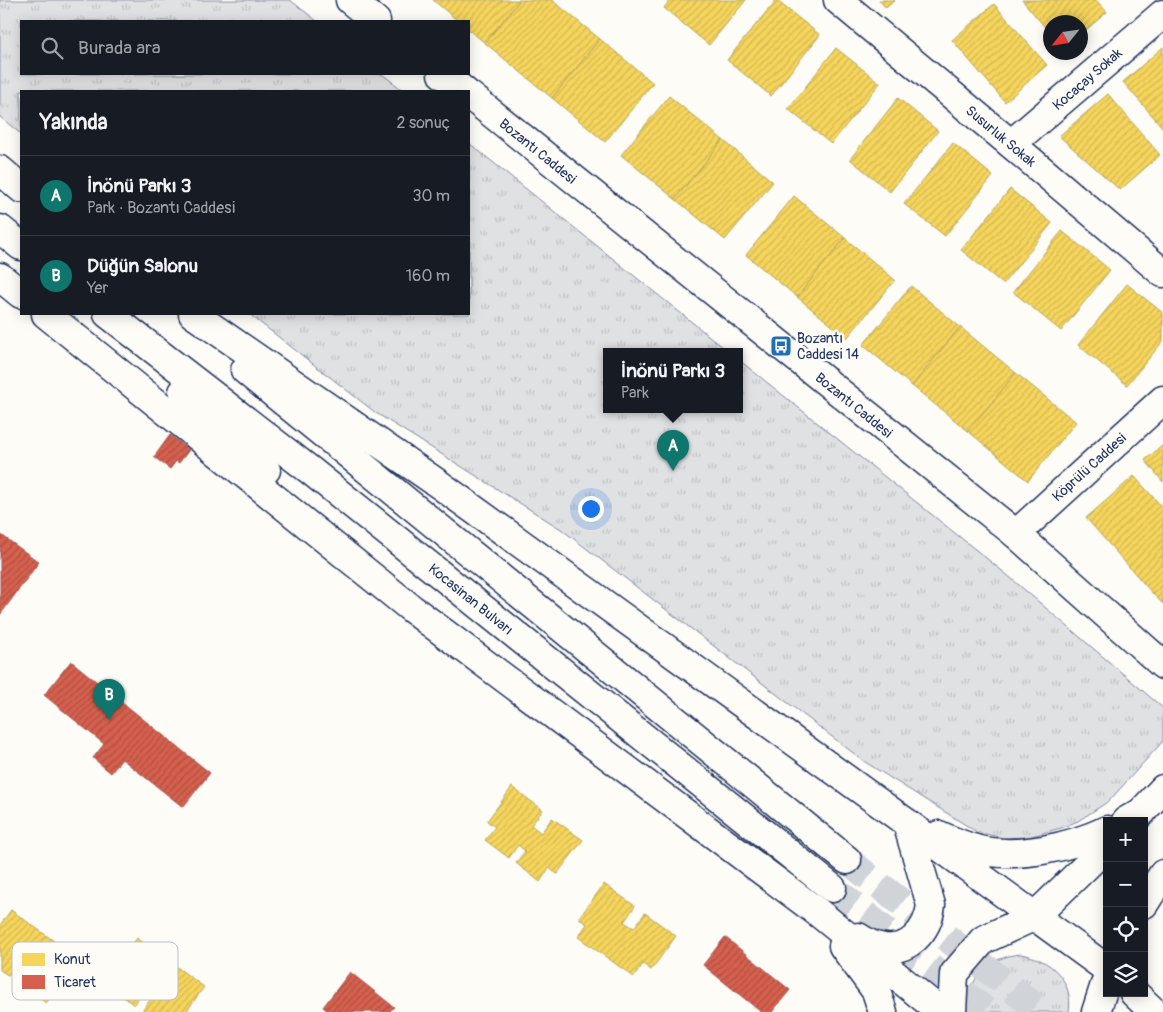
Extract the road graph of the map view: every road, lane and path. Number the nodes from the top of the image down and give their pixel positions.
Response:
1 (350, 0) edge
2 (838, 0) edge
3 (1163, 14) edge
4 (375, 20) edge
5 (443, 75) edge
6 (463, 90) edge
7 (470, 96) edge
8 (1011, 144) junction
9 (0, 170) edge
10 (20, 187) edge
11 (0, 229) edge
12 (20, 245) edge
13 (1163, 274) edge
14 (0, 277) edge
15 (20, 293) edge
16 (47, 315) edge
17 (102, 315) edge
18 (109, 315) edge
19 (177, 315) edge
20 (194, 315) edge
21 (1163, 400) edge
22 (1016, 534) junction
23 (412, 609) junction
24 (1163, 665) edge
25 (1163, 789) edge
26 (1135, 817) edge
27 (907, 823) junction
28 (1103, 832) edge
29 (1103, 850) edge
30 (847, 860) tunnel mouth
31 (1163, 874) edge
32 (832, 888) tunnel mouth
33 (1148, 898) edge
34 (820, 914) junction
35 (1035, 916) junction
36 (1103, 966) edge
37 (1103, 990) edge
38 (1138, 997) edge
39 (883, 1012) edge
40 (941, 1012) edge
41 (952, 1012) edge
42 (1096, 1012) edge
43 (1154, 1012) edge

1 - 4 main road
2 - 8 main road, Susurluk Sokak
3 - 8 main road, Kocaçay Sokak
5 - 6 main road
7 - 22 main road, Bozantı Caddesi
8 - 13 main road, Susurluk Sokak
9 - 10 main road
11 - 12 main road
14 - 15 main road
16 - 23 main road
17 - 23 main road
18 - 32 main road, Kocasinan Bulvarı
19 - 30 main road
20 - 27 main road
21 - 22 main road, Köprülü Caddesi
22 - 24 main road, Bozantı Caddesi
23 - 34 main road
25 - 26 main road
27 - 28 main road
27 - 34 main road
27 - 35 main road
29 - 35 main road
31 - 33 main road
34 - 39 main road
34 - 40 main road
35 - 36 main road
35 - 41 main road
37 - 42 main road
38 - 43 main road

